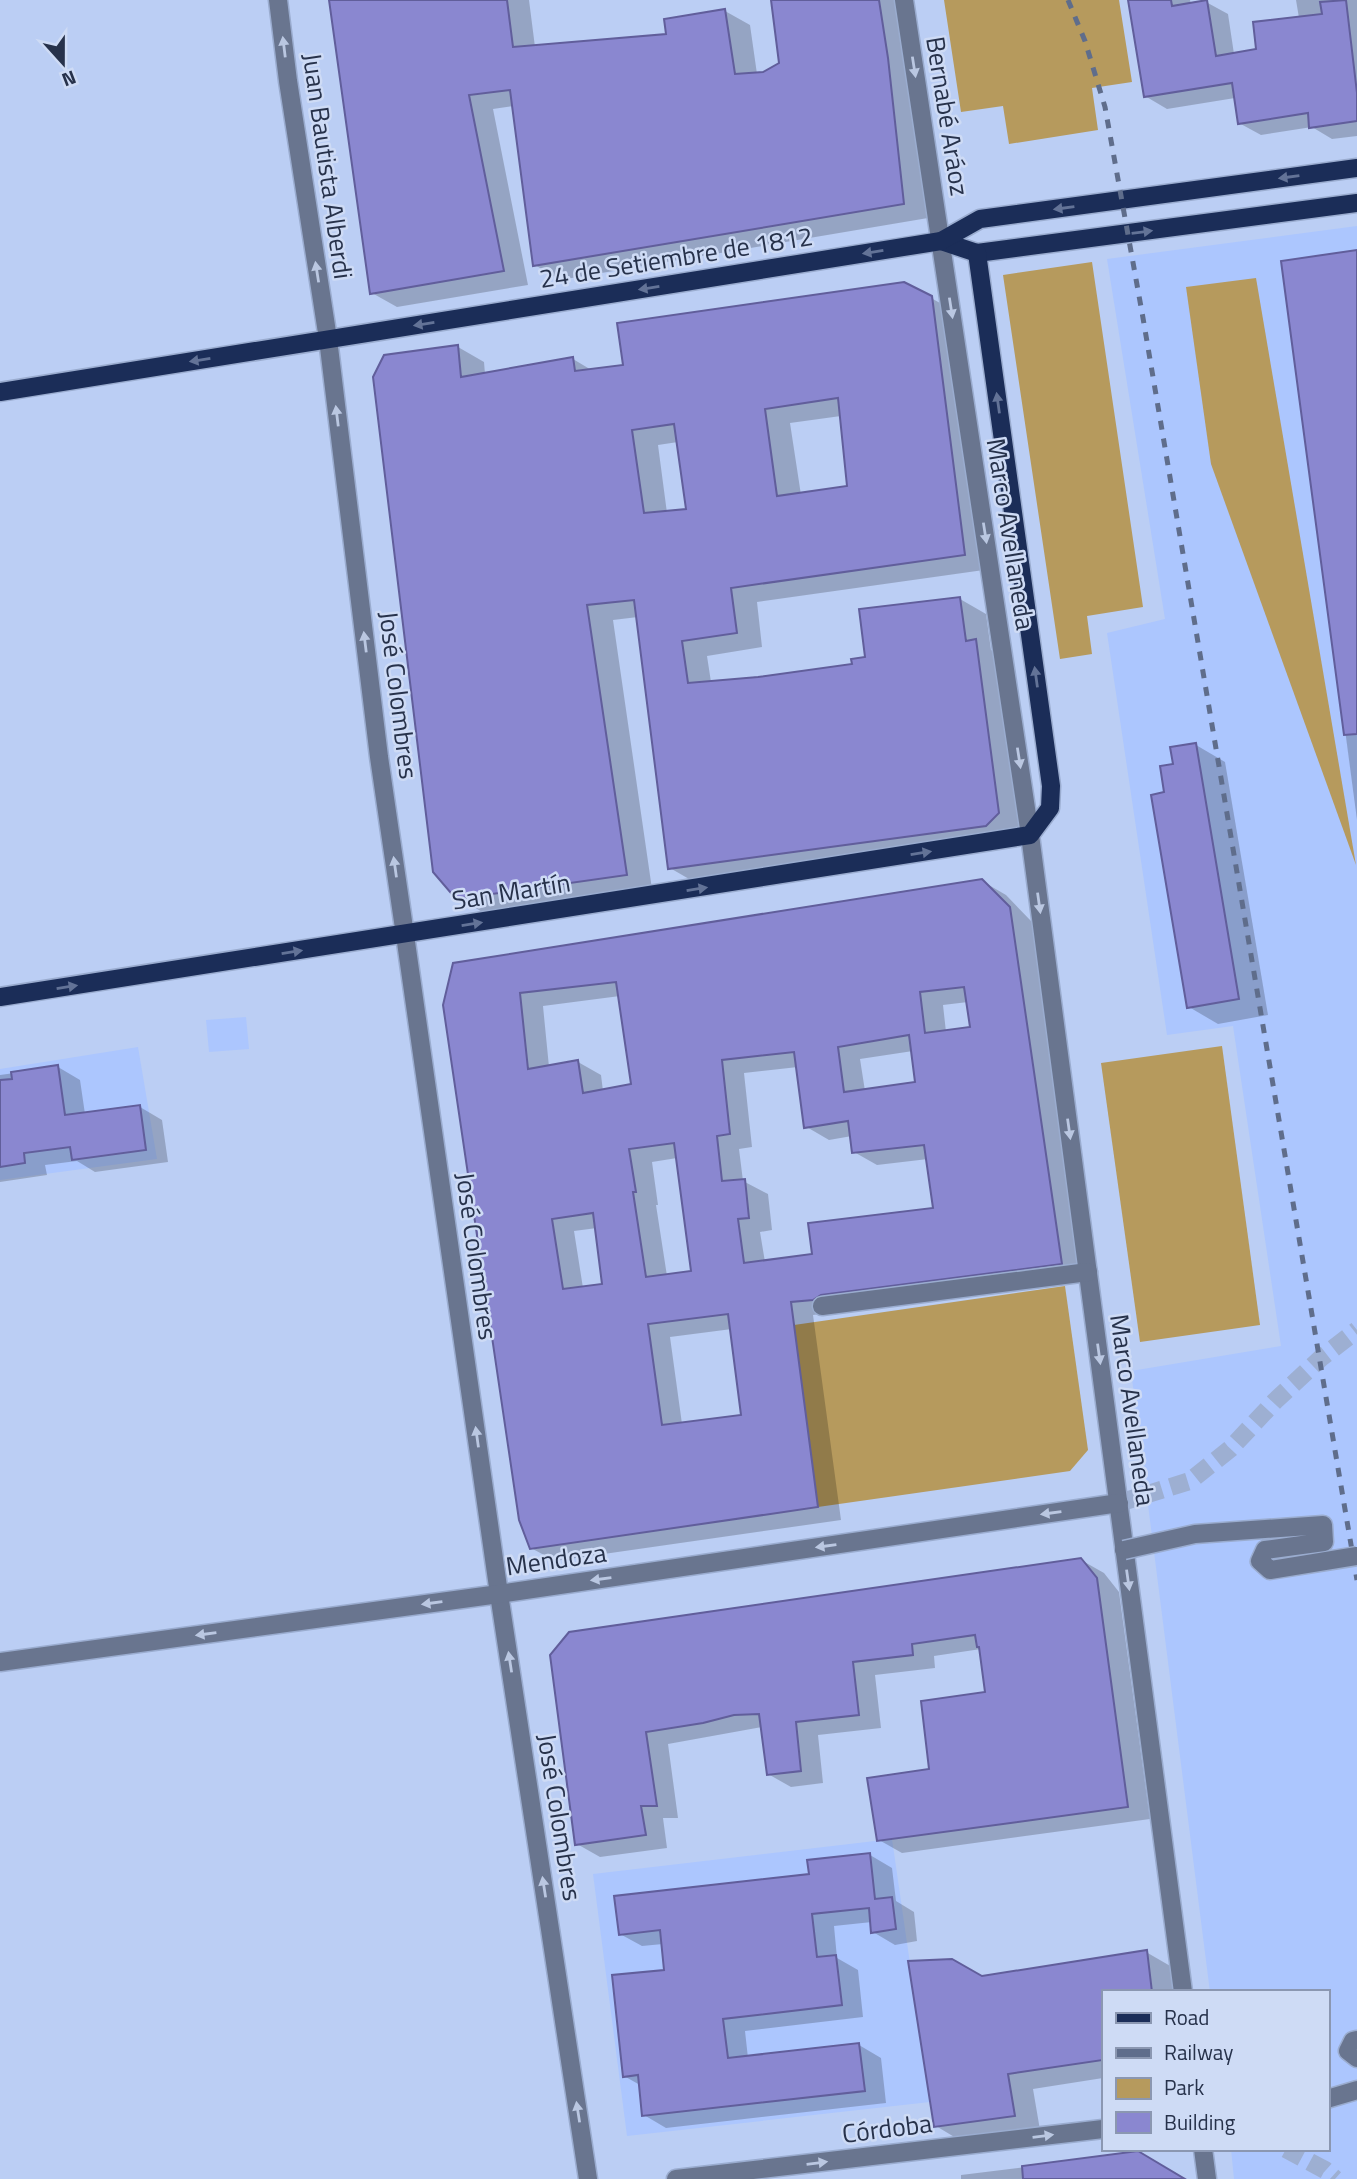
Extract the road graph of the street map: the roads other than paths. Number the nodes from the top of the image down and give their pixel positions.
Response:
1 (278, 0) edge
2 (904, 0) edge
3 (1357, 168) edge
4 (1357, 204) edge
5 (941, 241) junction
6 (977, 253) junction
7 (328, 339) junction
8 (0, 392) edge
9 (1030, 835) junction
10 (405, 935) junction
11 (0, 997) edge
12 (1088, 1272) junction
13 (822, 1307) dead end
14 (1119, 1503) junction
15 (1124, 1550) junction
16 (1357, 1556) edge
17 (499, 1594) junction
18 (0, 1662) edge
19 (1183, 1990) edge
20 (1357, 2040) edge
21 (1357, 2058) edge
22 (1357, 2090) edge
23 (1329, 2098) edge
24 (1102, 2129) edge
25 (1203, 2151) edge
26 (588, 2179) edge
27 (676, 2179) edge
28 (1207, 2179) edge

7 -> 1 street, Juan Bautista Alberdi
2 -> 5 street, Bernabé Aráoz
3 -> 5 main road, 24 de Setiembre de 1812
6 -> 4 main road
5 - 6 main road
5 -> 7 main road, 24 de Setiembre de 1812
5 -> 9 street, Marco Avellaneda
9 -> 6 main road, Marco Avellaneda
7 -> 8 main road, 24 de Setiembre de 1812
10 -> 7 street, José Colombres
10 -> 9 main road, San Martín
9 -> 12 street, Marco Avellaneda
11 -> 10 main road, San Martín
17 -> 10 street, José Colombres
12 - 13 street
12 -> 14 street, Marco Avellaneda
14 - 15 street, Marco Avellaneda
14 -> 17 street, Mendoza
15 - 16 street, bridge
15 -> 19 street, Marco Avellaneda
17 -> 18 street, Mendoza
26 -> 17 street, José Colombres
20 - 21 street
22 - 23 street
27 -> 24 street, Córdoba
25 - 28 street

